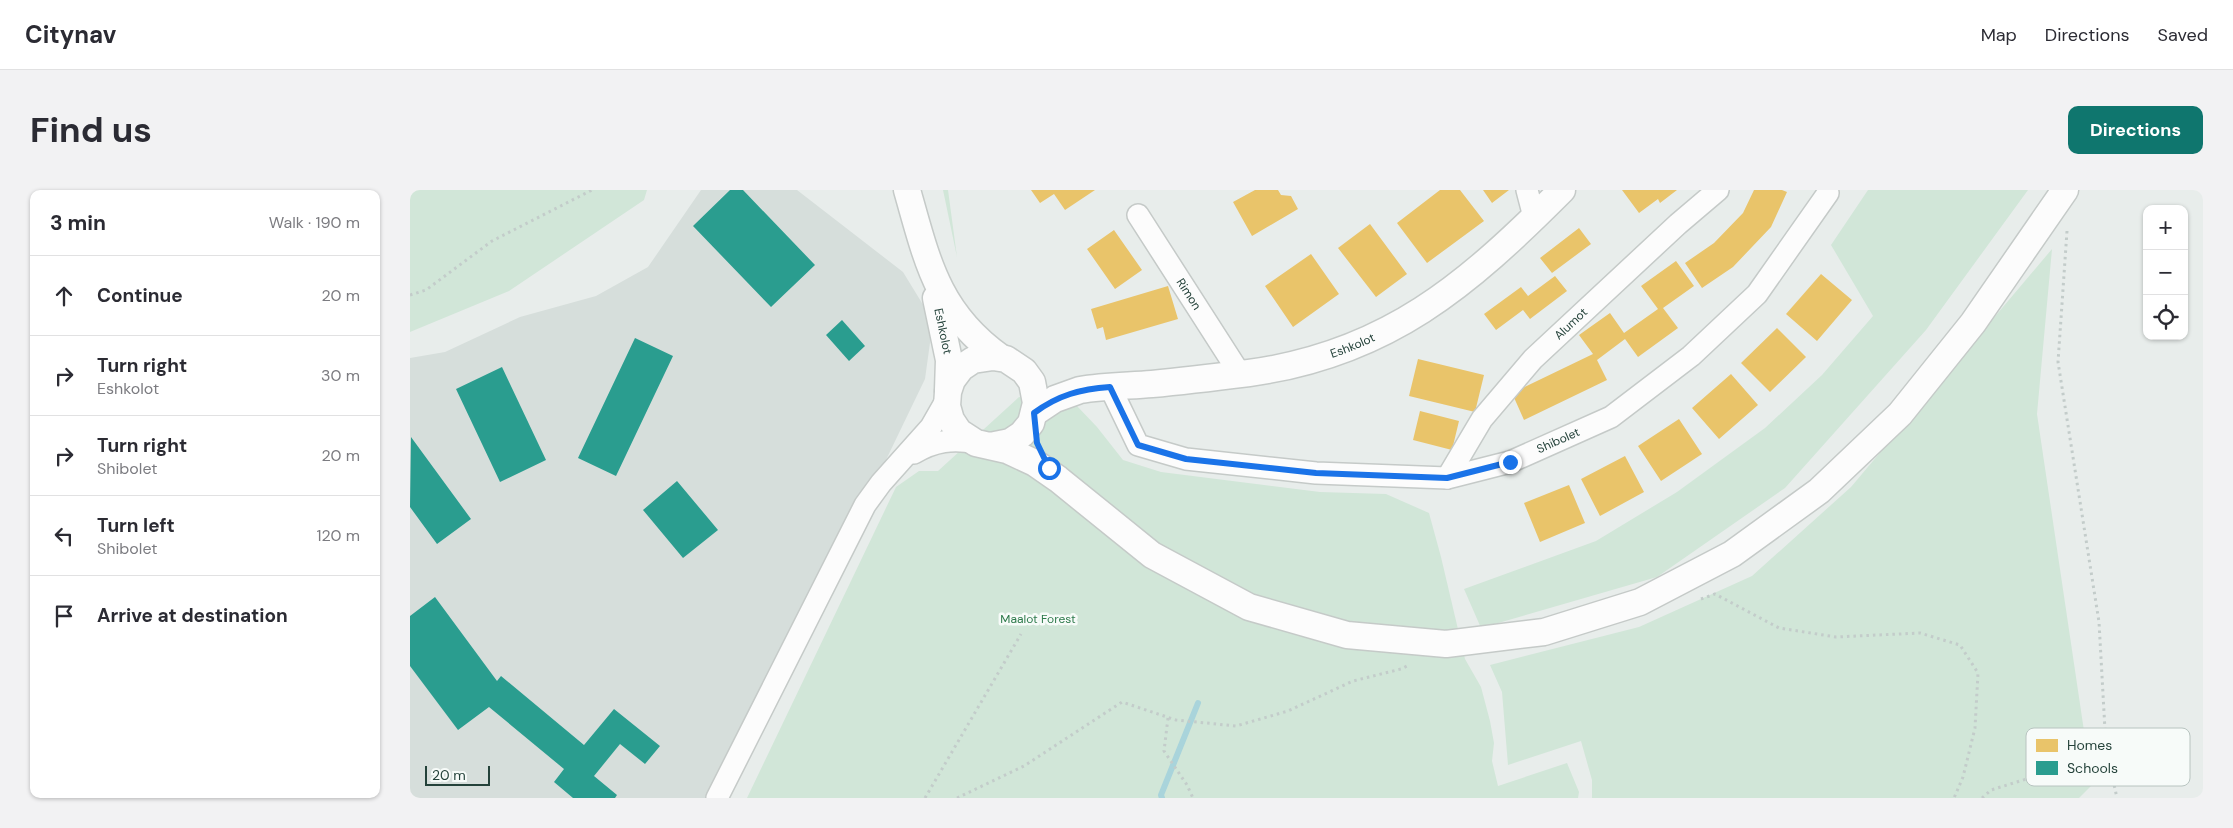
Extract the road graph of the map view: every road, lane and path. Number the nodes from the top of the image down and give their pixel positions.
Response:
1 (592, 190) edge
2 (907, 190) edge
3 (1526, 190) edge
4 (1562, 190) edge
5 (1718, 190) edge
6 (2065, 190) edge
7 (1828, 193) dead end
8 (1138, 215) dead end
9 (1534, 217) junction
10 (2067, 228) dead end
11 (931, 270) junction
12 (410, 296) edge
13 (1009, 362) junction
14 (1240, 374) junction
15 (1102, 387) junction
16 (947, 396) junction
17 (1034, 415) junction
18 (983, 444) junction
19 (896, 467) junction
20 (1447, 478) junction
21 (1058, 479) junction
22 (1698, 600) dead end
23 (1021, 634) dead end
24 (1446, 644) junction
25 (1168, 718) junction
26 (2105, 728) edge
27 (2026, 779) edge
28 (717, 798) edge
29 (925, 798) edge
30 (957, 798) edge
31 (1193, 798) edge
32 (1954, 798) edge
33 (1982, 798) edge

1 - 12 path
2 - 11 street, Eshkolot
3 - 9 street
4 - 9 street, Eshkolot
5 - 20 street, Alumot
6 - 24 street
7 - 20 street, Shibolet
8 - 14 street, Rimon
9 - 14 street, Eshkolot
10 - 26 path
11 - 13 street, Eshkolot
11 - 16 street, Eshkolot
13 - 15 street, Eshkolot
13 - 16 street
13 - 17 street
14 - 15 street, Eshkolot
15 - 17 street, Eshkolot
15 - 20 street, Shibolet
16 - 18 street
16 - 19 street
17 - 18 street
17 - 21 street
18 - 19 street
18 - 21 street
19 - 28 street
21 - 24 street
22 - 32 path
23 - 29 path
24 - 25 path
25 - 30 path
25 - 31 path
27 - 33 path

